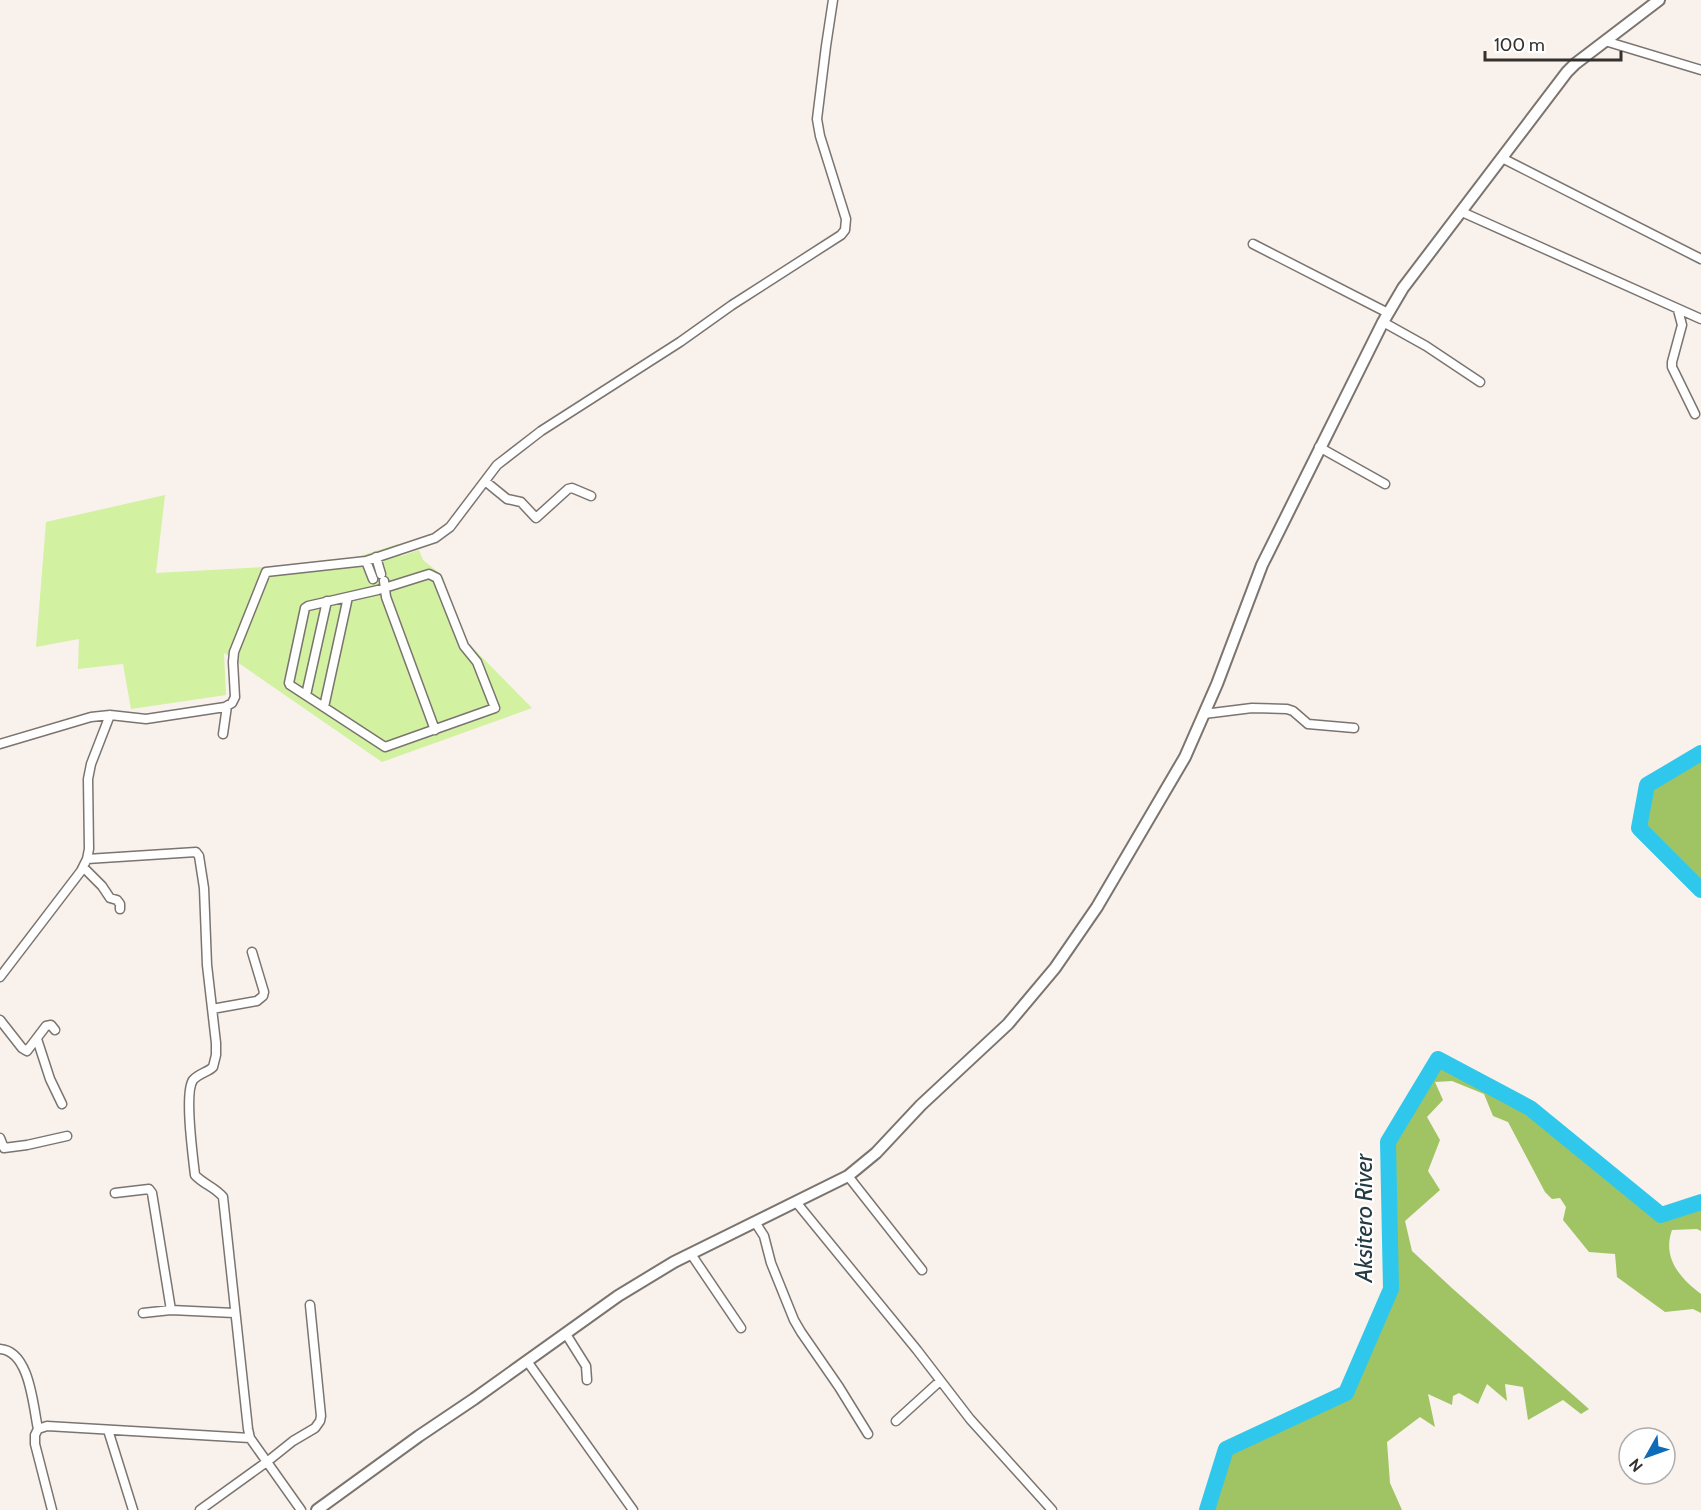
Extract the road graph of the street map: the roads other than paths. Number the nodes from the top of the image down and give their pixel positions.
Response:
1 (833, 0) edge
2 (1659, 0) edge
3 (1605, 41) junction
4 (1701, 70) edge
5 (1502, 158) junction
6 (1462, 212) junction
7 (1253, 244) dead end
8 (1701, 259) edge
9 (1678, 309) junction
10 (1385, 317) junction
11 (1701, 319) edge
12 (1480, 382) dead end
13 (1695, 414) dead end
14 (1319, 447) junction
15 (485, 482) junction
16 (1385, 484) dead end
17 (591, 496) dead end
18 (376, 557) junction
19 (366, 561) junction
20 (380, 585) junction
21 (348, 597) junction
22 (327, 601) junction
23 (306, 695) junction
24 (227, 706) junction
25 (324, 707) junction
26 (1204, 714) junction
27 (110, 715) junction
28 (1354, 728) dead end
29 (435, 730) junction
30 (223, 734) dead end
31 (0, 744) edge
32 (85, 863) junction
33 (120, 909) dead end
34 (252, 952) dead end
35 (0, 977) edge
36 (212, 1009) junction
37 (0, 1020) edge
38 (55, 1030) dead end
39 (37, 1039) junction
40 (62, 1104) dead end
41 (67, 1136) dead end
42 (0, 1138) edge
43 (2, 1148) edge
44 (848, 1176) junction
45 (115, 1193) dead end
46 (796, 1202) junction
47 (756, 1222) junction
48 (691, 1254) junction
49 (922, 1270) dead end
50 (310, 1305) dead end
51 (171, 1310) junction
52 (143, 1313) dead end
53 (234, 1313) junction
54 (741, 1328) dead end
55 (566, 1334) junction
56 (0, 1349) edge
57 (527, 1361) junction
58 (588, 1380) dead end
59 (940, 1381) junction
60 (896, 1420) dead end
61 (38, 1429) junction
62 (108, 1430) junction
63 (867, 1434) dead end
64 (250, 1438) junction
65 (268, 1461) junction
66 (52, 1510) edge
67 (132, 1510) edge
68 (200, 1510) edge
69 (301, 1510) edge
70 (317, 1510) edge
71 (633, 1510) edge
72 (1052, 1510) edge

1 - 15 street
2 - 3 street
3 - 4 street
3 - 5 street
5 - 6 street
5 - 8 street
6 - 9 street
6 - 10 street
7 - 10 street
9 - 11 street
9 - 13 street
10 - 12 street
10 - 14 street
14 - 16 street
14 - 26 street
15 - 17 street
15 - 18 street
18 - 19 street
18 - 20 street
19 - 20 street
19 - 24 street
20 - 21 street
20 - 29 street
20 - 29 street
21 - 22 street
21 - 25 street
22 - 23 street
22 - 23 street
23 - 25 street
24 - 27 street
24 - 30 street
25 - 29 street
26 - 28 street
26 - 44 street
27 - 31 street
27 - 32 street
32 - 33 street
32 - 35 street
32 - 36 street
34 - 36 street
36 - 53 street
37 - 39 street
38 - 39 street
39 - 40 street
41 - 43 street
42 - 43 street
44 - 46 street
44 - 49 street
45 - 51 street
46 - 47 street
46 - 59 street
47 - 48 street
47 - 63 street
48 - 54 street
48 - 55 street
50 - 65 street
51 - 52 street
51 - 53 street
53 - 64 street
55 - 57 street
55 - 58 street
56 - 61 street
57 - 70 street
57 - 71 street
59 - 60 street
59 - 72 street
61 - 62 street
61 - 66 street
62 - 64 street
62 - 67 street
64 - 65 street
65 - 68 street
65 - 69 street

